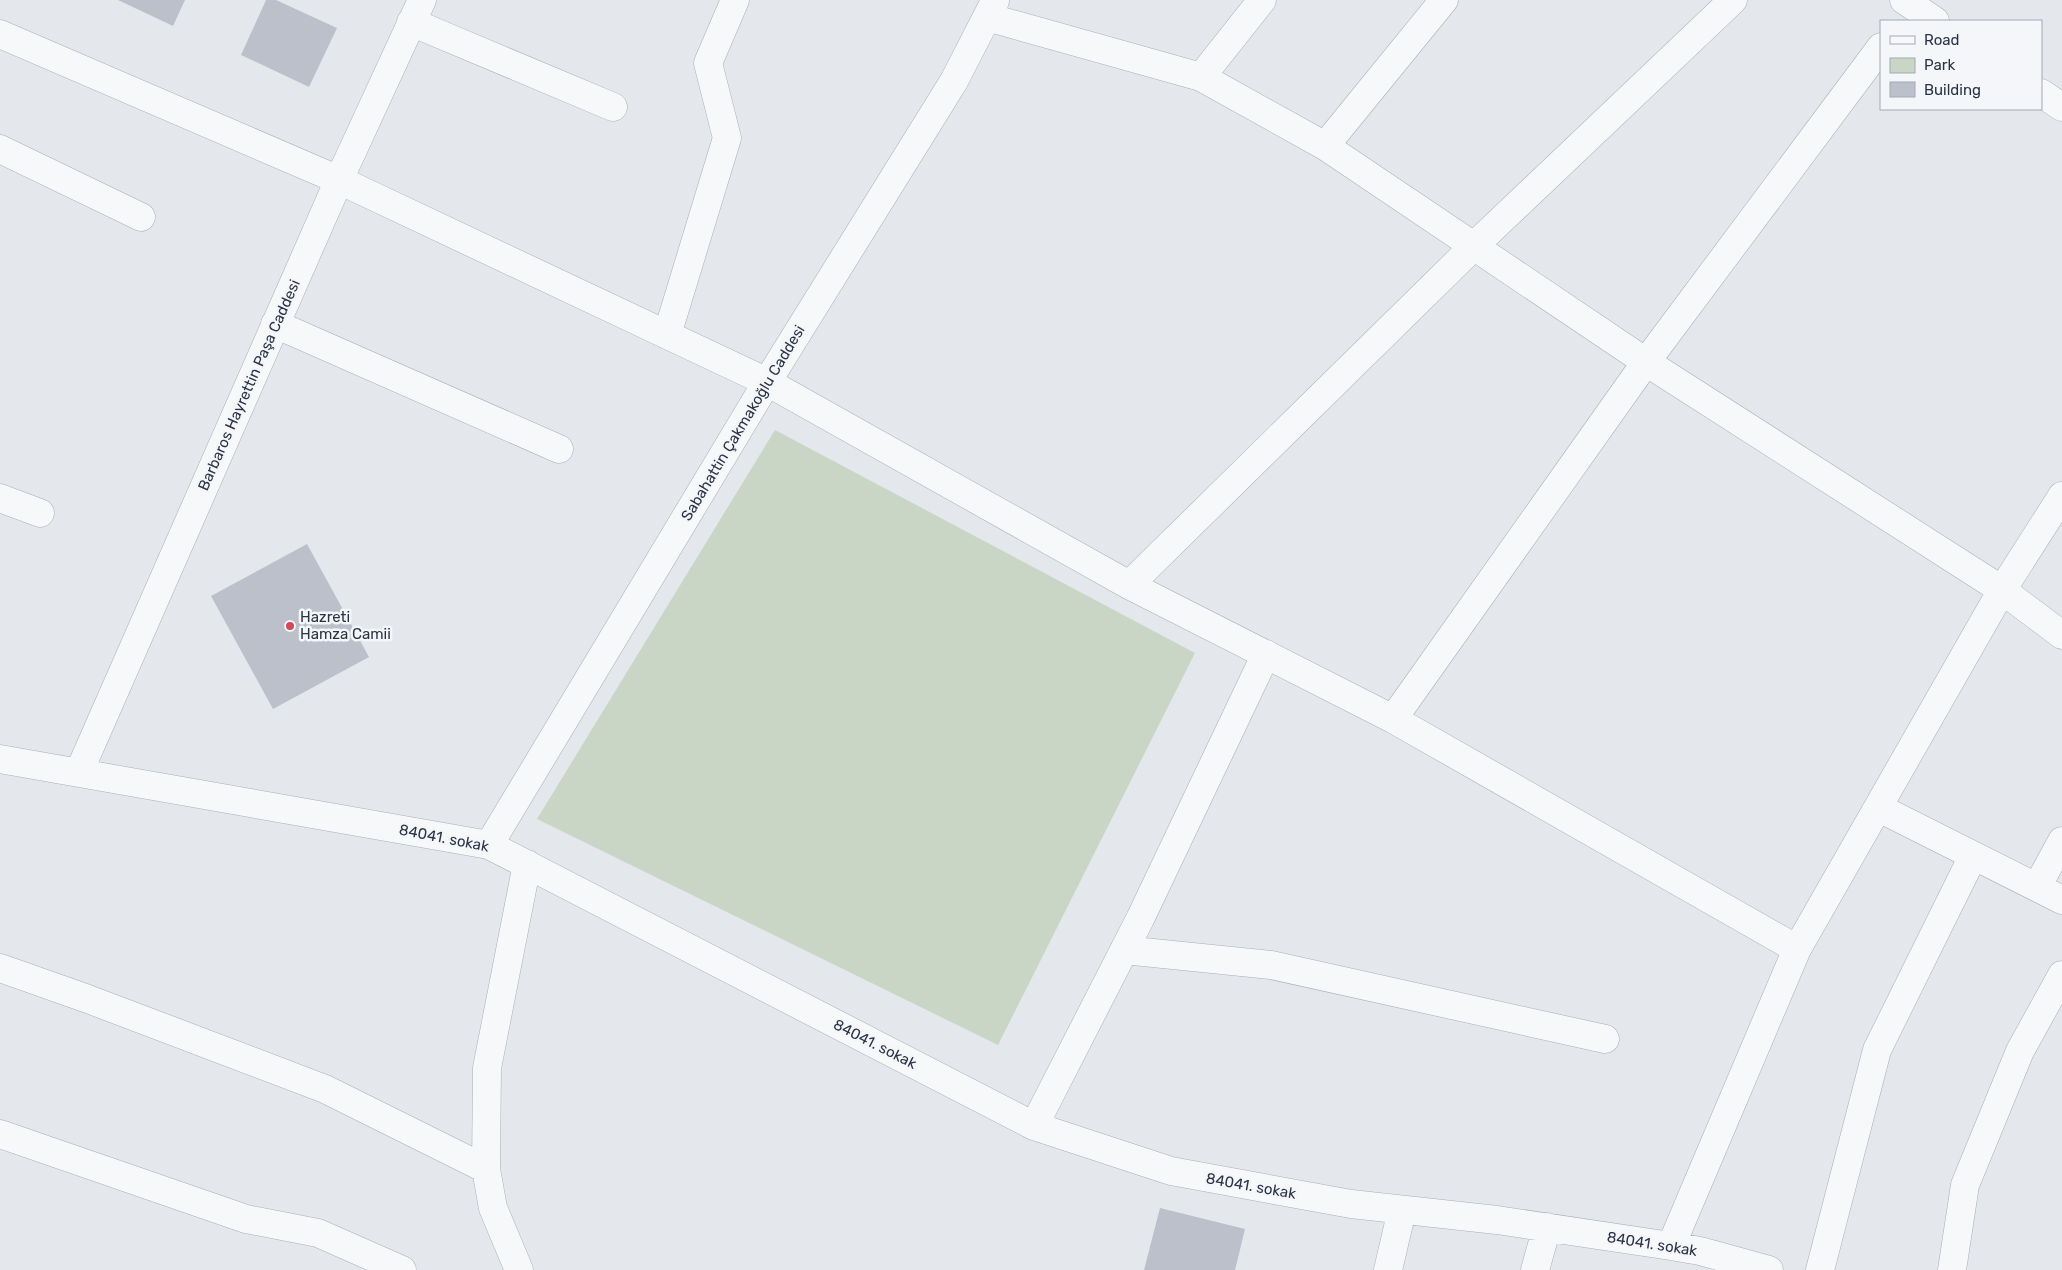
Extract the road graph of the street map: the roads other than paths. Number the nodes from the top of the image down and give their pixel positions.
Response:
1 (735, 0) edge
2 (1262, 0) edge
3 (1444, 0) edge
4 (1733, 0) edge
5 (992, 8) edge
6 (1906, 9) edge
7 (417, 11) edge
8 (1933, 20) edge
9 (0, 34) edge
10 (1880, 49) edge
11 (1201, 76) junction
12 (2042, 94) edge
13 (613, 107) dead end
14 (2062, 108) edge
15 (1325, 146) junction
16 (0, 149) edge
17 (338, 180) junction
18 (141, 217) dead end
19 (1475, 245) junction
20 (275, 324) junction
21 (667, 335) junction
22 (1646, 362) junction
23 (767, 382) junction
24 (559, 449) dead end
25 (2062, 496) edge
26 (0, 498) edge
27 (40, 514) dead end
28 (1129, 585) junction
29 (2002, 590) junction
30 (2062, 635) edge
31 (1266, 654) junction
32 (1394, 719) junction
33 (0, 759) edge
34 (79, 772) junction
35 (1879, 808) junction
36 (2062, 841) edge
37 (489, 845) junction
38 (1974, 856) junction
39 (527, 864) junction
40 (2037, 887) junction
41 (2062, 900) edge
42 (1797, 949) junction
43 (1124, 950) junction
44 (0, 968) edge
45 (2062, 975) edge
46 (1604, 1039) dead end
47 (1034, 1126) junction
48 (0, 1134) edge
49 (486, 1170) junction
50 (1402, 1210) junction
51 (1547, 1227) junction
52 (1671, 1246) junction
53 (402, 1270) edge
54 (518, 1270) edge
55 (1388, 1270) edge
56 (1535, 1270) edge
57 (1769, 1270) edge
58 (1820, 1270) edge
59 (1952, 1270) edge

1 - 21 street
2 - 11 street
3 - 15 street
4 - 19 street
5 - 11 street
5 - 23 street, Sabahattin Çakmakoğlu Caddesi
6 - 8 street
7 - 13 street
7 - 17 street, Barbaros Hayrettin Paşa Caddesi
9 - 17 street
10 - 22 street
11 - 15 street
12 - 14 street
15 - 19 street
16 - 18 street
17 - 20 street, Barbaros Hayrettin Paşa Caddesi
17 - 21 street
19 - 22 street
19 - 28 street
20 - 24 street
20 - 34 street, Barbaros Hayrettin Paşa Caddesi
21 - 23 street
22 - 29 street
22 - 32 street
23 - 28 street
23 - 37 street, Sabahattin Çakmakoğlu Caddesi
25 - 29 street
26 - 27 street
28 - 31 street
29 - 30 street
29 - 35 street
31 - 32 street
31 - 43 street
32 - 42 street
33 - 34 street, 84041. sokak
34 - 37 street, 84041. sokak
35 - 38 street
35 - 42 street
36 - 40 street
37 - 39 street, 84041. sokak
38 - 40 street
38 - 58 street
39 - 47 street, 84041. sokak
39 - 49 street
40 - 41 street
42 - 52 street
43 - 46 street
43 - 47 street
44 - 49 street
45 - 59 street
47 - 50 street, 84041. sokak
48 - 53 street
49 - 54 street
50 - 51 street, 84041. sokak
50 - 55 street
51 - 52 street, 84041. sokak
51 - 56 street
52 - 57 street, 84041. sokak

